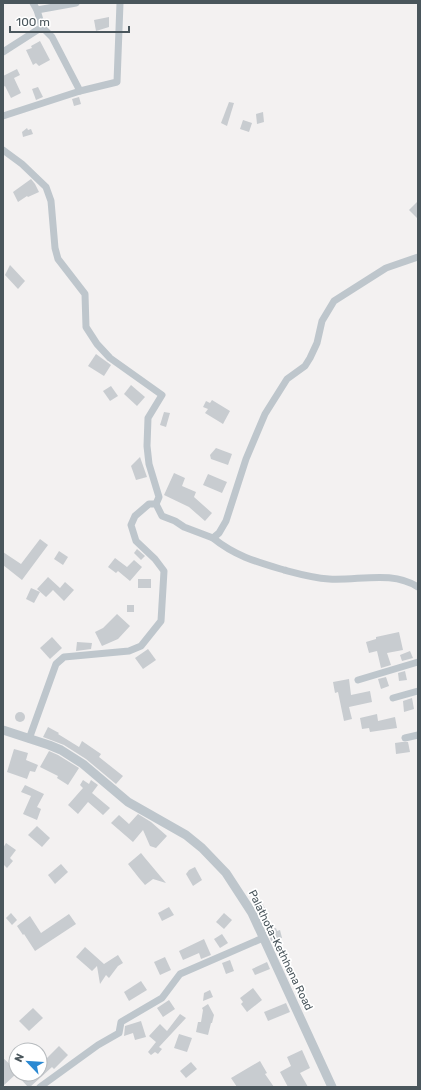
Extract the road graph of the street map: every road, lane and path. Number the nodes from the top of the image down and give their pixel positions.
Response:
1 (33, 3) edge
2 (76, 3) edge
3 (120, 3) edge
4 (37, 10) junction
5 (42, 27) junction
6 (3, 52) edge
7 (80, 91) junction
8 (3, 116) edge
9 (3, 150) edge
10 (418, 257) edge
11 (156, 504) junction
12 (213, 538) junction
13 (418, 587) edge
14 (418, 662) edge
15 (358, 680) dead end
16 (418, 691) edge
17 (393, 698) dead end
18 (3, 730) edge
19 (418, 736) edge
20 (405, 738) dead end
21 (28, 740) junction
22 (263, 938) junction
23 (40, 1087) edge
24 (332, 1087) edge

1 - 4 street
2 - 4 street
3 - 7 street
4 - 5 street
5 - 6 street
5 - 7 street
7 - 8 street
9 - 11 street
10 - 12 street
11 - 12 street
11 - 21 street
12 - 13 street
14 - 15 street
16 - 17 street
18 - 21 street, Palathota-Kethhena Road
19 - 20 street
21 - 22 street, Palathota-Kethhena Road
22 - 23 street
22 - 24 street, Palathota-Kethhena Road

